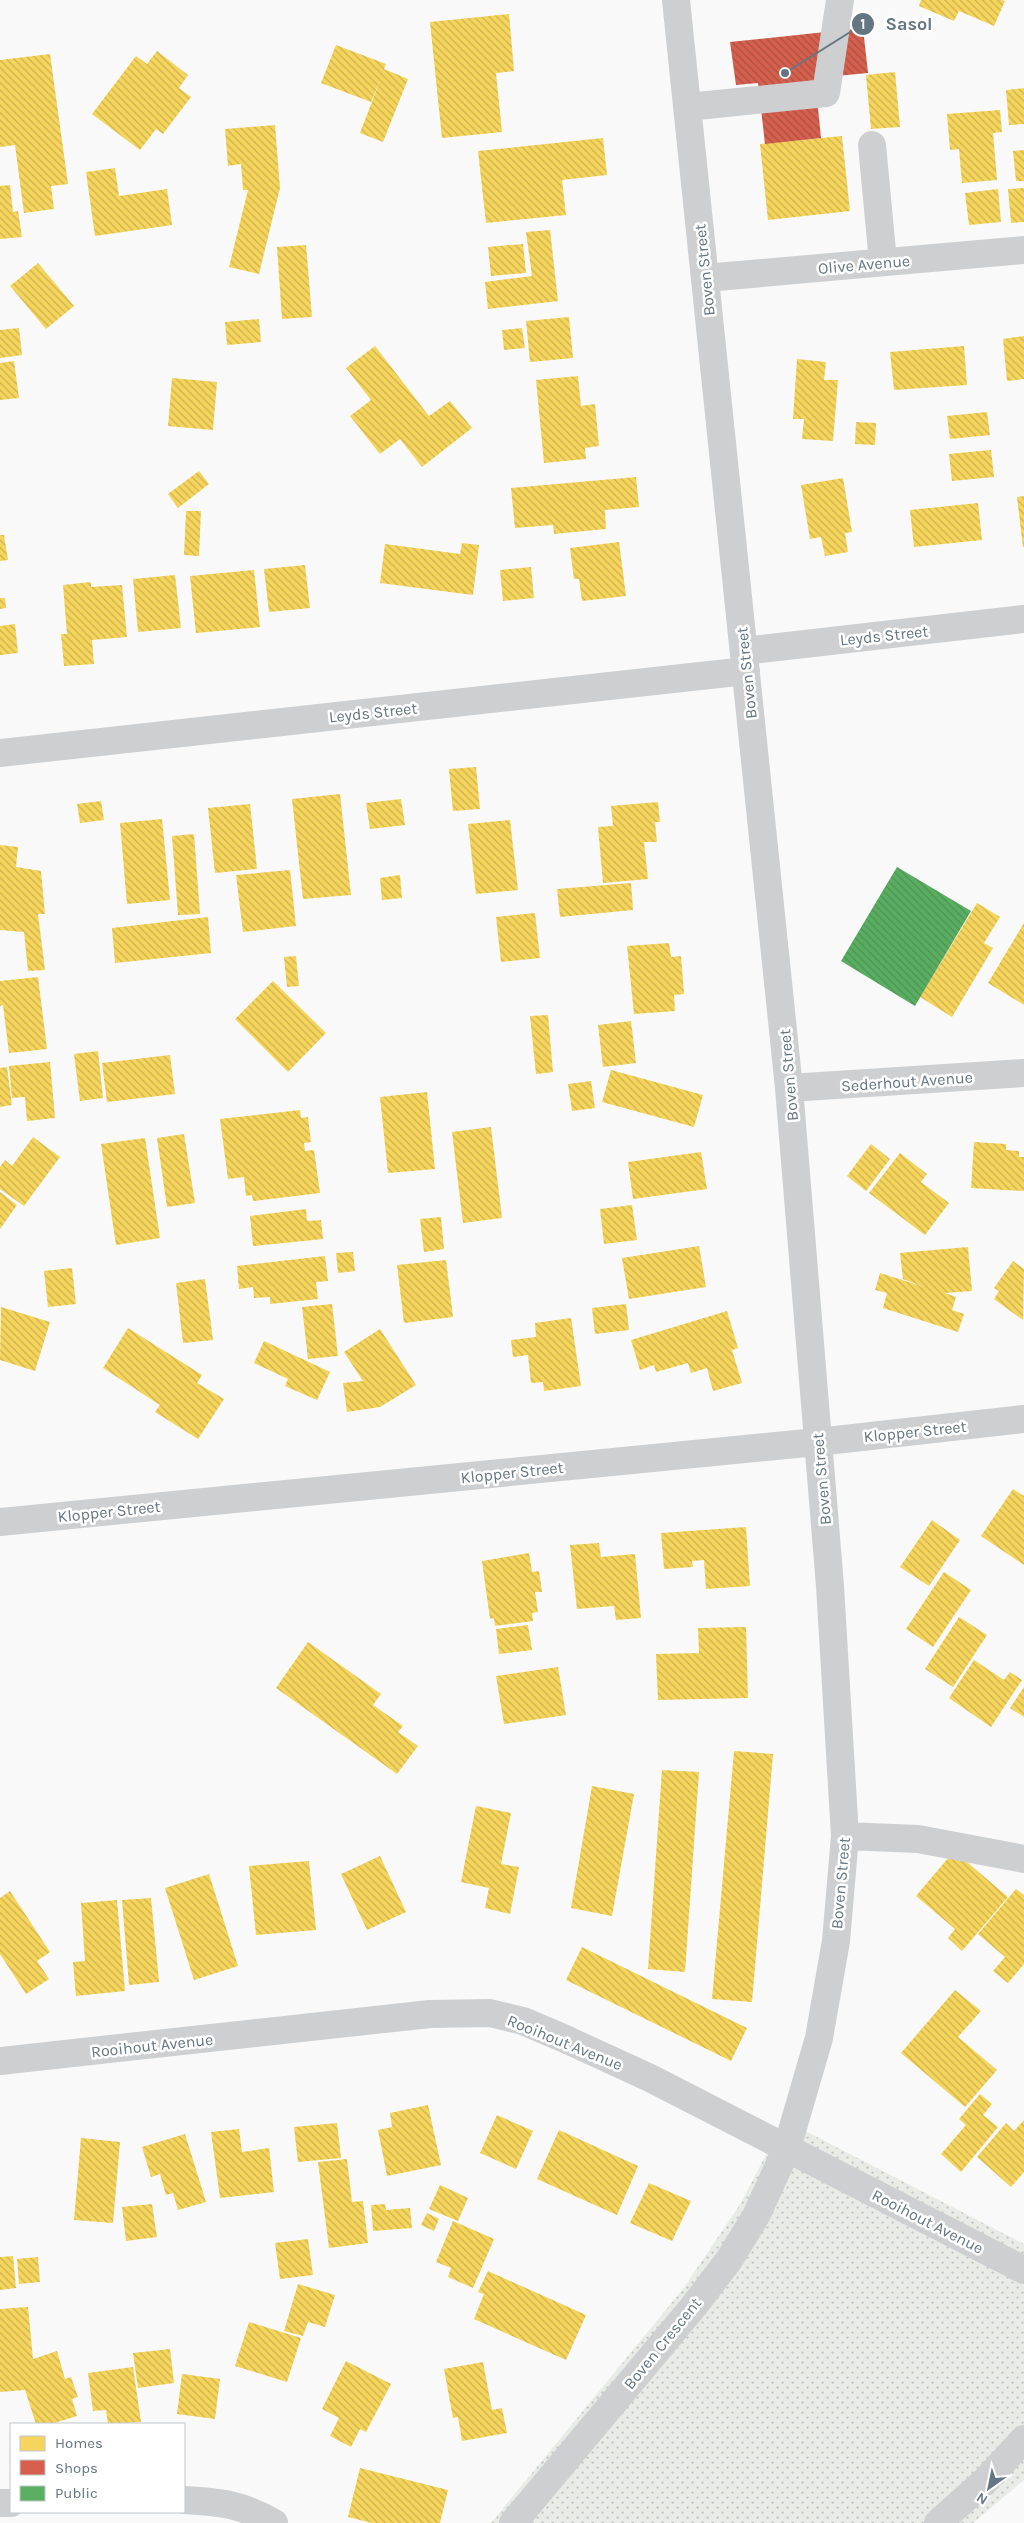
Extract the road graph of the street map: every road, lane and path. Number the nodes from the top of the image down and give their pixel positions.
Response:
1 (676, 0) edge
2 (840, 0) edge
3 (687, 107) junction
4 (872, 145) dead end
5 (1024, 250) edge
6 (883, 262) junction
7 (705, 278) junction
8 (1024, 619) edge
9 (745, 661) junction
10 (0, 753) edge
11 (1024, 1074) edge
12 (789, 1088) junction
13 (1024, 1419) edge
14 (817, 1442) junction
15 (0, 1522) edge
16 (845, 1836) junction
17 (1024, 1859) edge
18 (0, 2061) edge
19 (787, 2148) junction
20 (1024, 2270) edge
21 (1024, 2439) edge
22 (185, 2500) edge
23 (274, 2523) edge
24 (513, 2523) edge
25 (938, 2523) edge

1 - 3 street, Boven Street
2 - 3 street
3 - 7 street, Boven Street
4 - 6 street
5 - 6 street, Olive Avenue
6 - 7 street, Olive Avenue
7 - 9 street, Boven Street
8 - 9 street, Leyds Street
9 - 10 street, Leyds Street
9 - 12 street, Boven Street
11 - 12 street, Sederhout Avenue
12 - 14 street, Boven Street
13 - 14 street, Klopper Street
14 - 15 street, Klopper Street
14 - 16 street, Boven Street
16 - 17 street
16 - 19 street, Boven Street
18 - 19 street, Rooihout Avenue
19 - 20 street, Rooihout Avenue
19 - 24 street, Boven Crescent
21 - 25 street
22 - 23 street

